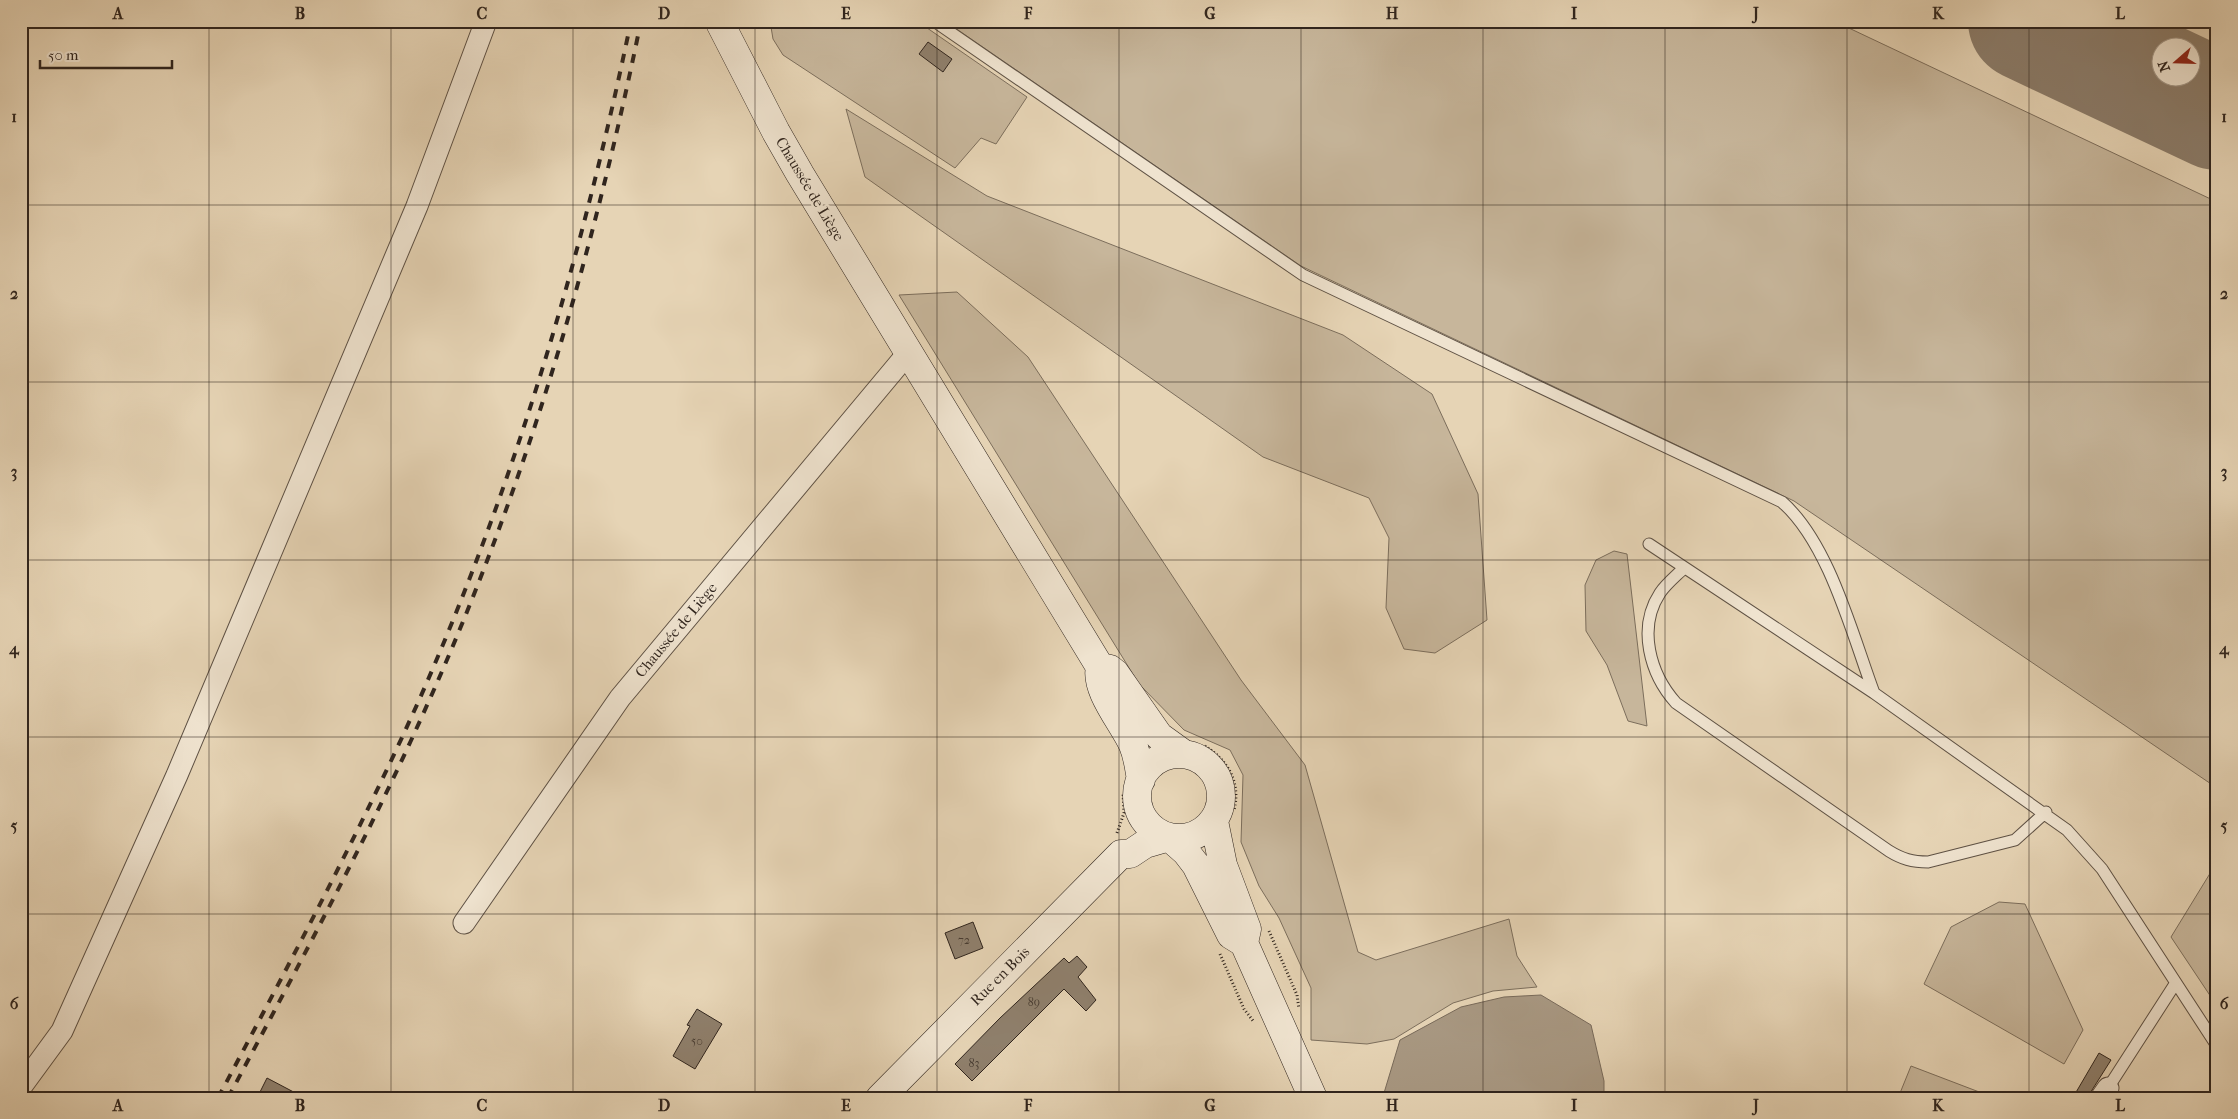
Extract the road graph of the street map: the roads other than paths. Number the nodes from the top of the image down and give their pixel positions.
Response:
1 (486, 21) edge
2 (719, 21) edge
3 (934, 21) edge
4 (908, 353) junction
5 (1649, 544) dead end
6 (1684, 568) junction
7 (1100, 668) junction
8 (1874, 693) junction
9 (1184, 754) junction
10 (1134, 790) junction
11 (2046, 812) junction
12 (1214, 820) junction
13 (1169, 837) junction
14 (1119, 856) junction
15 (464, 923) dead end
16 (1244, 943) junction
17 (2175, 984) junction
18 (2217, 1046) edge
19 (21, 1087) edge
20 (2105, 1093) edge
21 (880, 1098) edge
22 (1313, 1098) edge

1 - 19 street
2 - 4 main road, Chaussée de Liège
3 - 8 lane
4 - 7 main road, Chaussée de Liège
4 - 15 street, Chaussée de Liège
5 - 6 lane
6 - 8 lane
6 - 11 lane
7 - 9 main road, Chaussée de Liège
7 - 10 main road, Chaussée de Liège
8 - 11 lane
9 - 10 main road
9 - 12 main road
10 - 13 main road
10 - 14 main road, Rue en Bois
11 - 17 lane
12 - 13 main road
12 - 16 main road
13 - 14 main road, Rue en Bois
13 - 16 main road
14 - 21 main road, Rue en Bois
16 - 22 main road
17 - 18 lane
17 - 20 lane

